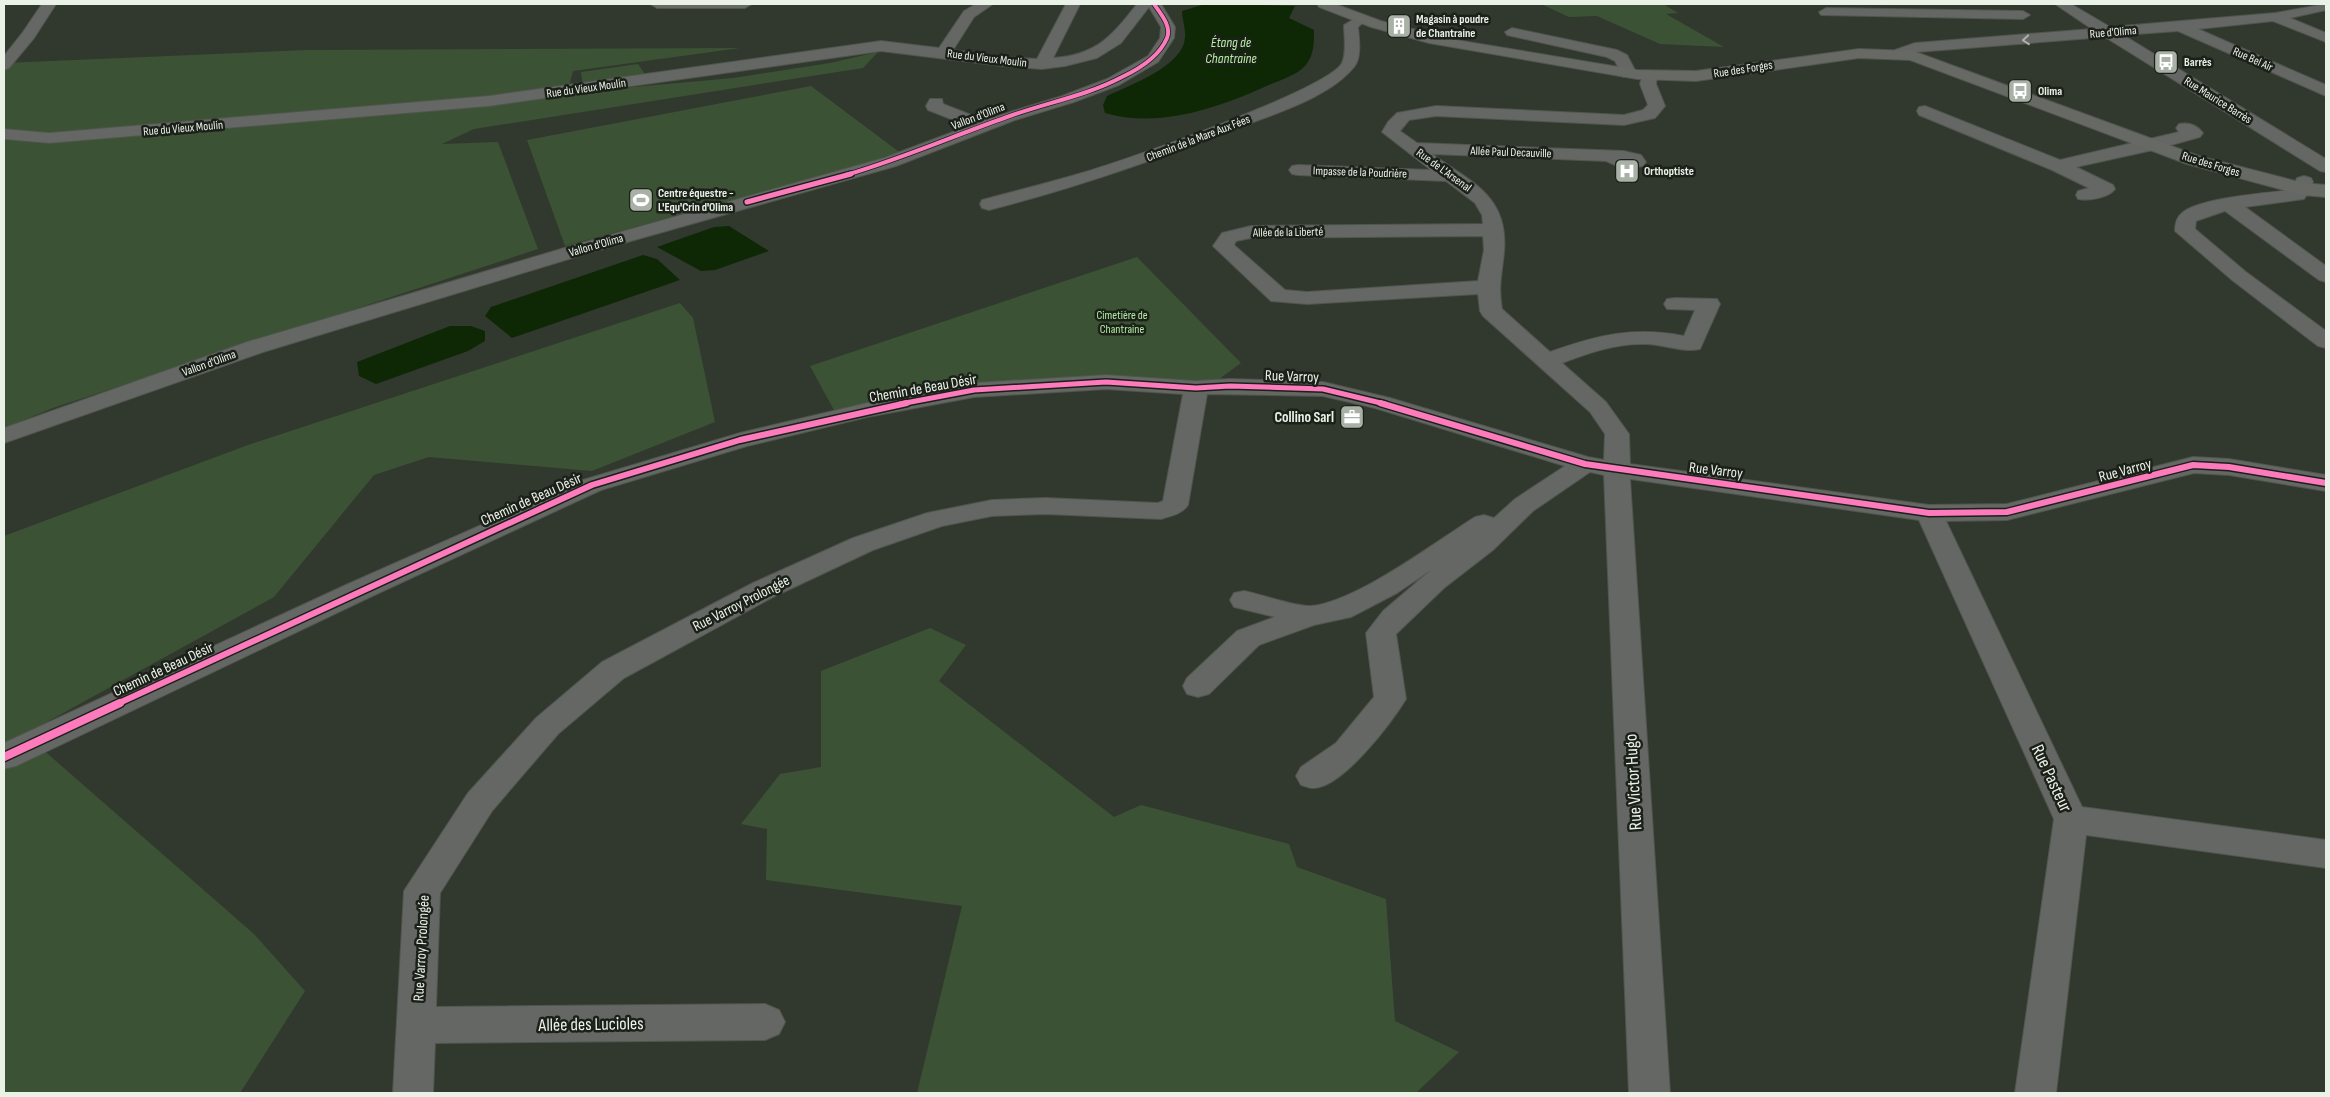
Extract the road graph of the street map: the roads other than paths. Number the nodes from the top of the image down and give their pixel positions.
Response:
1 (49, 4) edge
2 (657, 4) edge
3 (745, 4) edge
4 (986, 4) edge
5 (1073, 4) edge
6 (1144, 4) edge
7 (1154, 4) edge
8 (1324, 4) edge
9 (2062, 4) edge
10 (2000, 5) edge
11 (2326, 6) edge
12 (1826, 12) dead end
13 (2299, 13) junction
14 (2023, 15) junction
15 (2275, 16) junction
16 (2326, 18) edge
17 (1358, 20) junction
18 (2181, 26) junction
19 (1512, 32) dead end
20 (2110, 33) junction
21 (2072, 36) junction
22 (2326, 38) edge
23 (944, 52) junction
24 (1900, 54) junction
25 (1042, 64) junction
26 (4, 65) edge
27 (1629, 74) junction
28 (1649, 76) junction
29 (2326, 91) edge
30 (936, 102) dead end
31 (1925, 111) dead end
32 (985, 126) junction
33 (2186, 128) dead end
34 (4, 134) edge
35 (2153, 146) junction
36 (1413, 148) junction
37 (1609, 155) dead end
38 (2058, 166) junction
39 (2326, 167) edge
40 (1298, 170) dead end
41 (1452, 176) junction
42 (2326, 182) edge
43 (2303, 185) junction
44 (2326, 191) edge
45 (2084, 195) dead end
46 (989, 204) dead end
47 (2230, 205) junction
48 (1494, 230) junction
49 (2326, 276) edge
50 (1488, 287) junction
51 (1675, 304) dead end
52 (2326, 341) edge
53 (1545, 361) junction
54 (1106, 382) joint
55 (1196, 388) junction
56 (4, 436) edge
57 (1585, 464) junction
58 (1617, 470) junction
59 (2321, 487) edge
60 (1524, 504) junction
61 (1929, 513) junction
62 (1244, 600) dead end
63 (1309, 616) junction
64 (1198, 686) dead end
65 (4, 757) edge
66 (1313, 776) dead end
67 (2071, 819) junction
68 (2326, 854) edge
69 (765, 1022) dead end
70 (417, 1025) junction
71 (413, 1093) edge
72 (1649, 1093) edge
73 (2036, 1093) edge

1 - 26 street
2 - 3 main road
4 - 23 street
5 - 25 street
6 - 25 street, Rue du Vieux Moulin
7 - 32 street, Vallon d'Olima
8 - 17 main road, Rue des Forges
9 - 20 street, Rue Maurice Barrès
10 - 14 street
11 - 13 street
12 - 14 street
13 - 15 street, Rue d'Olima
13 - 16 street, Rue d'Olima
14 - 21 street
15 - 18 street, Rue d'Olima
15 - 22 street
17 - 27 main road, Rue des Forges
17 - 46 street, Chemin de la Mare Aux Fées
18 - 20 street, Rue d'Olima
18 - 29 street, Rue Bel Air
19 - 27 street
20 - 21 street, Rue d'Olima
20 - 39 street, Rue Maurice Barrès
21 -> 24 street, Rue d'Olima
23 - 25 street, Rue du Vieux Moulin
23 - 34 street, Rue du Vieux Moulin
24 - 28 main road, Rue des Forges
24 - 35 main road, Rue des Forges
27 - 28 main road, Rue des Forges
28 - 36 street, Rue de L'Arsenal
30 - 32 street
31 - 38 street
32 - 56 street, Vallon d'Olima
33 - 35 street, Rue des Forges
35 - 38 street, Rue des Forges
35 - 43 main road, Rue des Forges
36 - 37 street, Allée Paul Decauville
36 - 41 street, Rue de L'Arsenal
38 - 45 street
40 - 41 street, Impasse de la Poudrière
41 - 48 street, Rue de L'Arsenal
42 - 43 main road, Rue des Forges
43 - 44 main road, Rue des Forges
43 - 47 street
47 - 49 street
47 - 52 street
48 - 50 street, Rue de L'Arsenal
48 - 50 street, Allée de la Liberté
50 - 53 street, Rue de L'Arsenal
51 - 53 street
53 - 58 street, Rue de L'Arsenal
54 - 55 street, Rue Varroy
54 - 65 street, Chemin de Beau Désir
55 - 57 street, Rue Varroy
55 - 70 street, Rue Varroy Prolongée
57 - 58 street, Rue Varroy
57 - 60 street
58 - 61 street, Rue Varroy
58 - 72 street, Rue Victor Hugo
59 - 61 street, Rue Varroy
60 - 63 street
60 - 66 street
61 - 67 street, Rue Pasteur
62 - 63 street
63 - 64 street
67 - 68 street
67 - 73 street, Rue Pasteur
69 - 70 street, Allée des Lucioles
70 - 71 street

